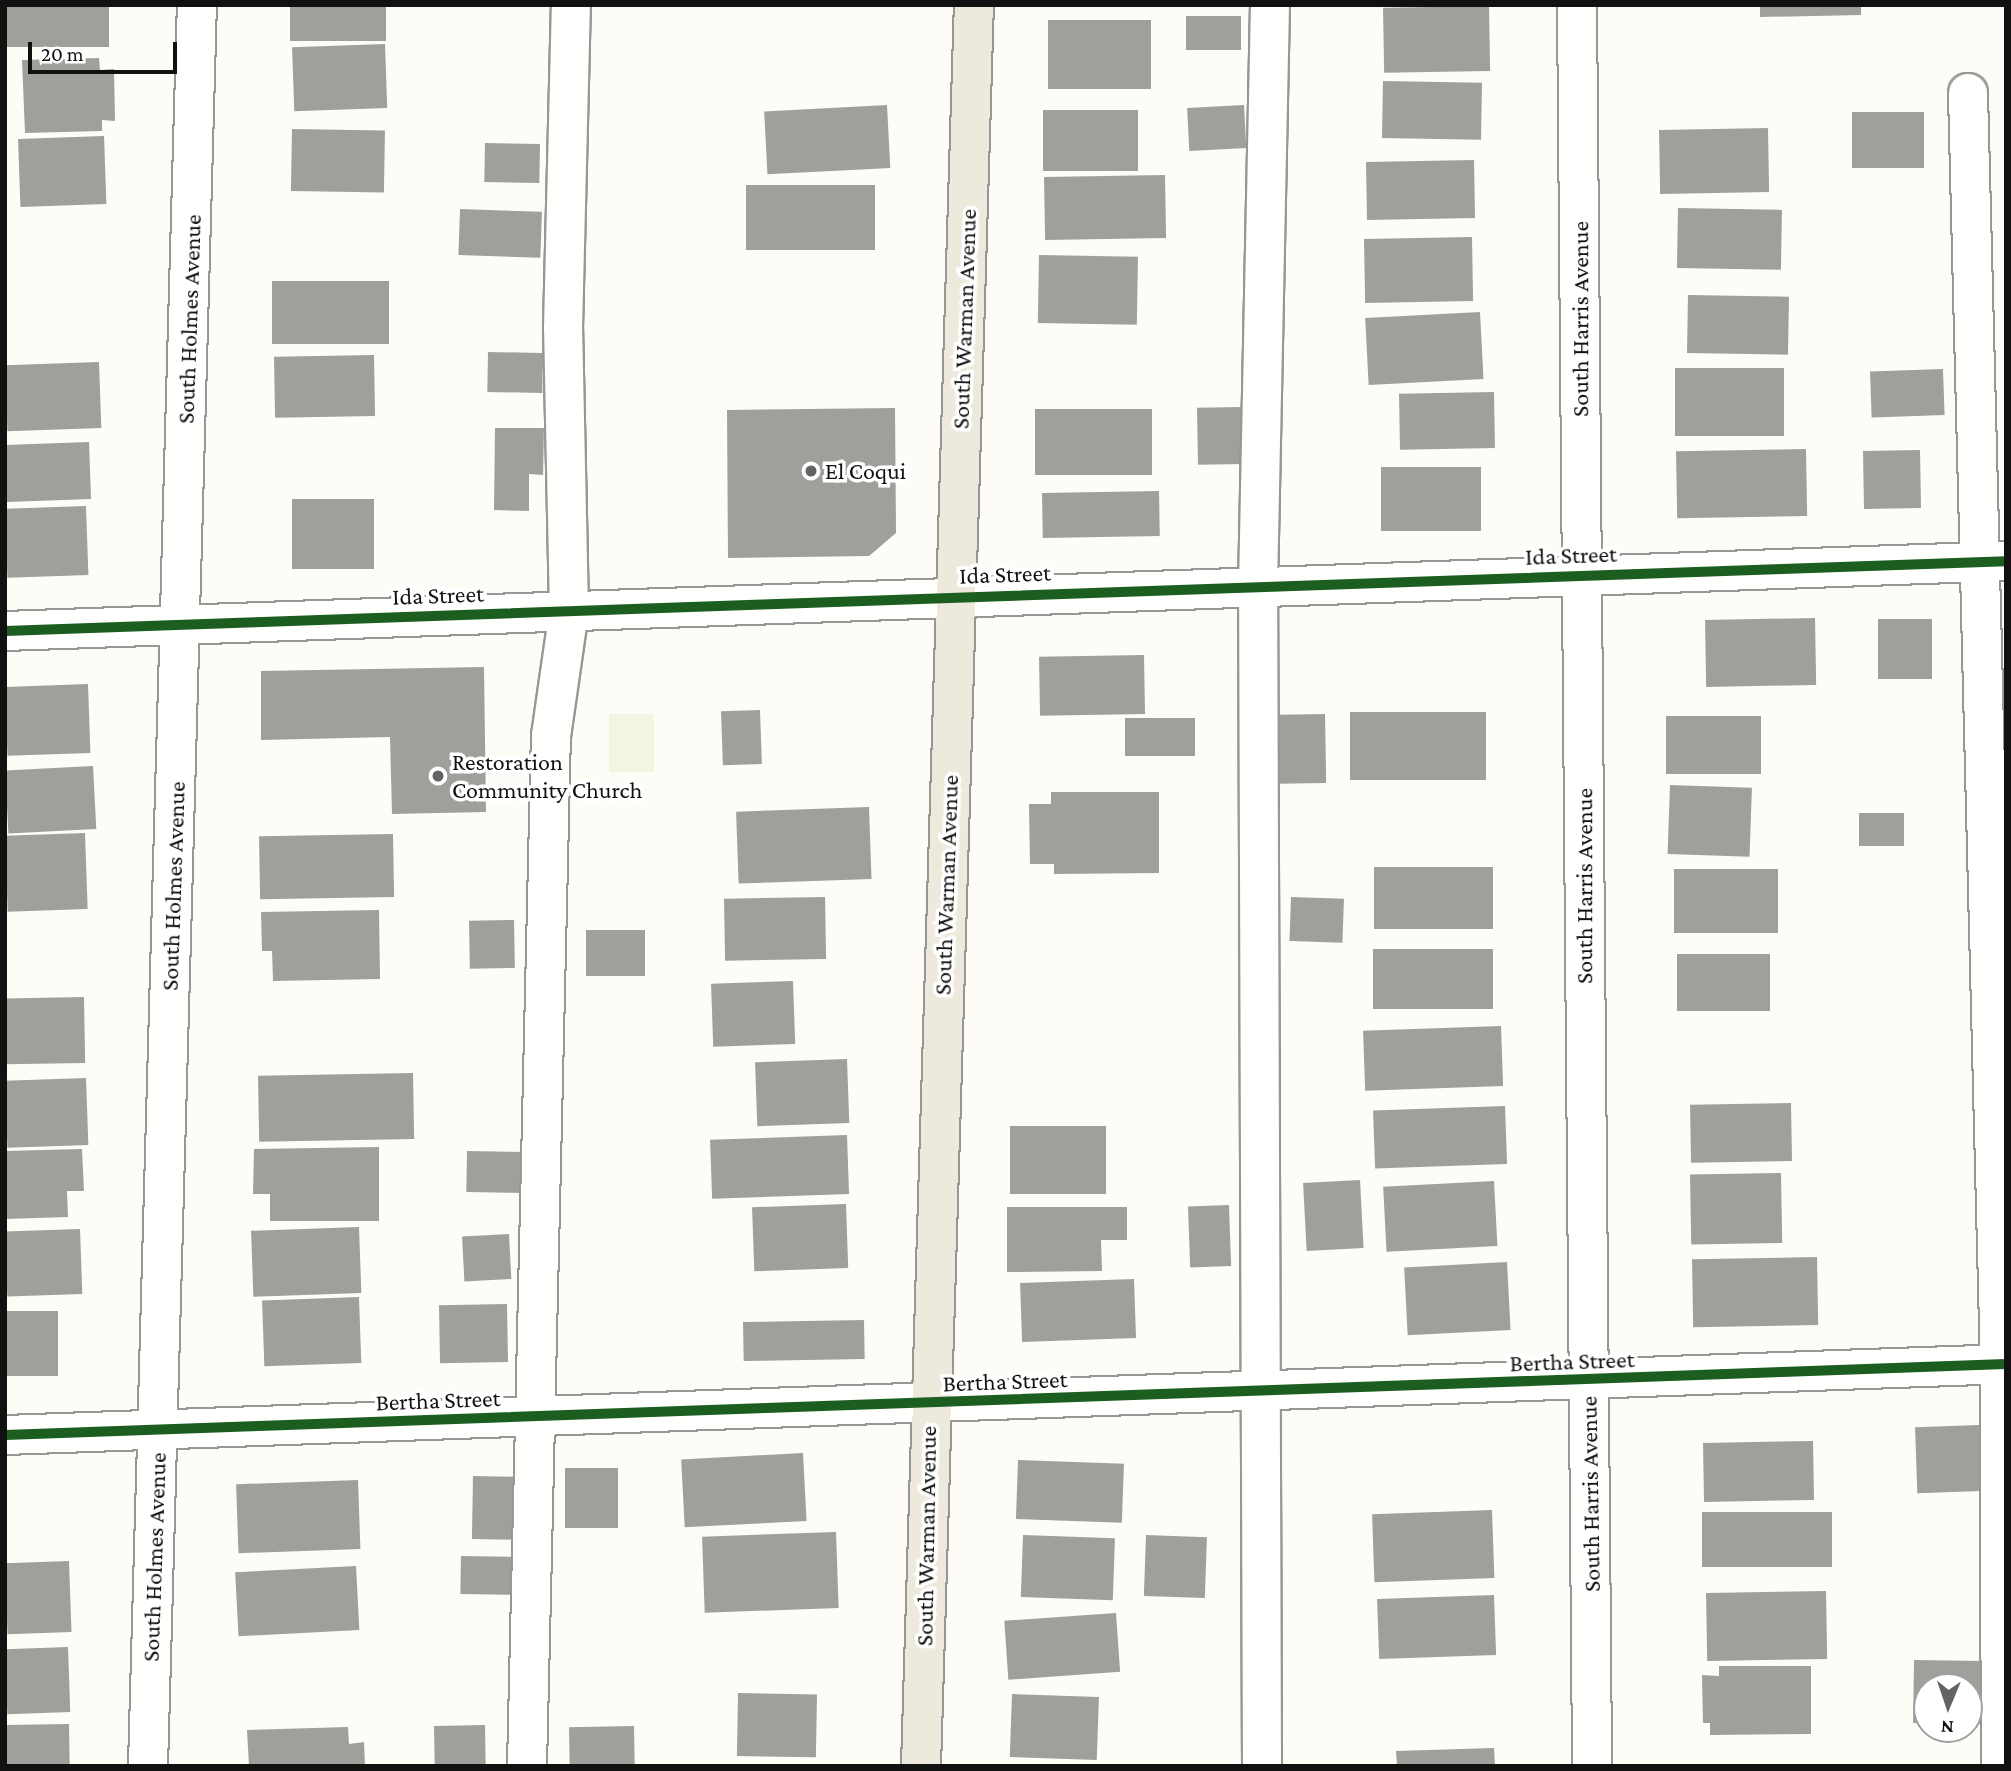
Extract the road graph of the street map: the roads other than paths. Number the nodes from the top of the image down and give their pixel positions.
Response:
1 (197, 5) edge
2 (571, 5) edge
3 (974, 5) edge
4 (1270, 5) edge
5 (1577, 5) edge
6 (1968, 93) dead end
7 (1991, 562) edge
8 (1582, 576) junction
9 (1258, 587) junction
10 (956, 597) junction
11 (569, 611) junction
12 (180, 627) junction
13 (5, 631) edge
14 (2003, 1364) edge
15 (1589, 1381) junction
16 (1256, 1393) junction
17 (929, 1405) junction
18 (535, 1418) junction
19 (158, 1430) junction
20 (5, 1435) edge
21 (148, 1766) edge
22 (527, 1766) edge
23 (921, 1766) edge
24 (1262, 1766) edge
25 (1592, 1766) edge
26 (2001, 1766) edge

1 - 12 street, South Holmes Avenue
2 - 11 street
3 - 10 main road, South Warman Avenue
4 - 9 street
5 - 8 street, South Harris Avenue
6 - 7 street
7 - 8 street, Ida Street
7 - 14 street
8 - 9 street, Ida Street
8 - 15 street, South Harris Avenue
9 - 10 street, Ida Street
9 - 16 street
10 - 11 street, Ida Street
10 - 17 main road, South Warman Avenue
11 - 12 street, Ida Street
11 - 18 street
12 - 13 street, Ida Street
12 - 19 street, South Holmes Avenue
14 - 15 street, Bertha Street
14 - 26 street
15 - 16 street, Bertha Street
15 - 25 street, South Harris Avenue
16 - 17 street, Bertha Street
16 - 24 street
17 - 18 street, Bertha Street
17 - 23 main road, South Warman Avenue
18 - 19 street, Bertha Street
18 - 22 street
19 - 20 street, Bertha Street
19 - 21 street, South Holmes Avenue

